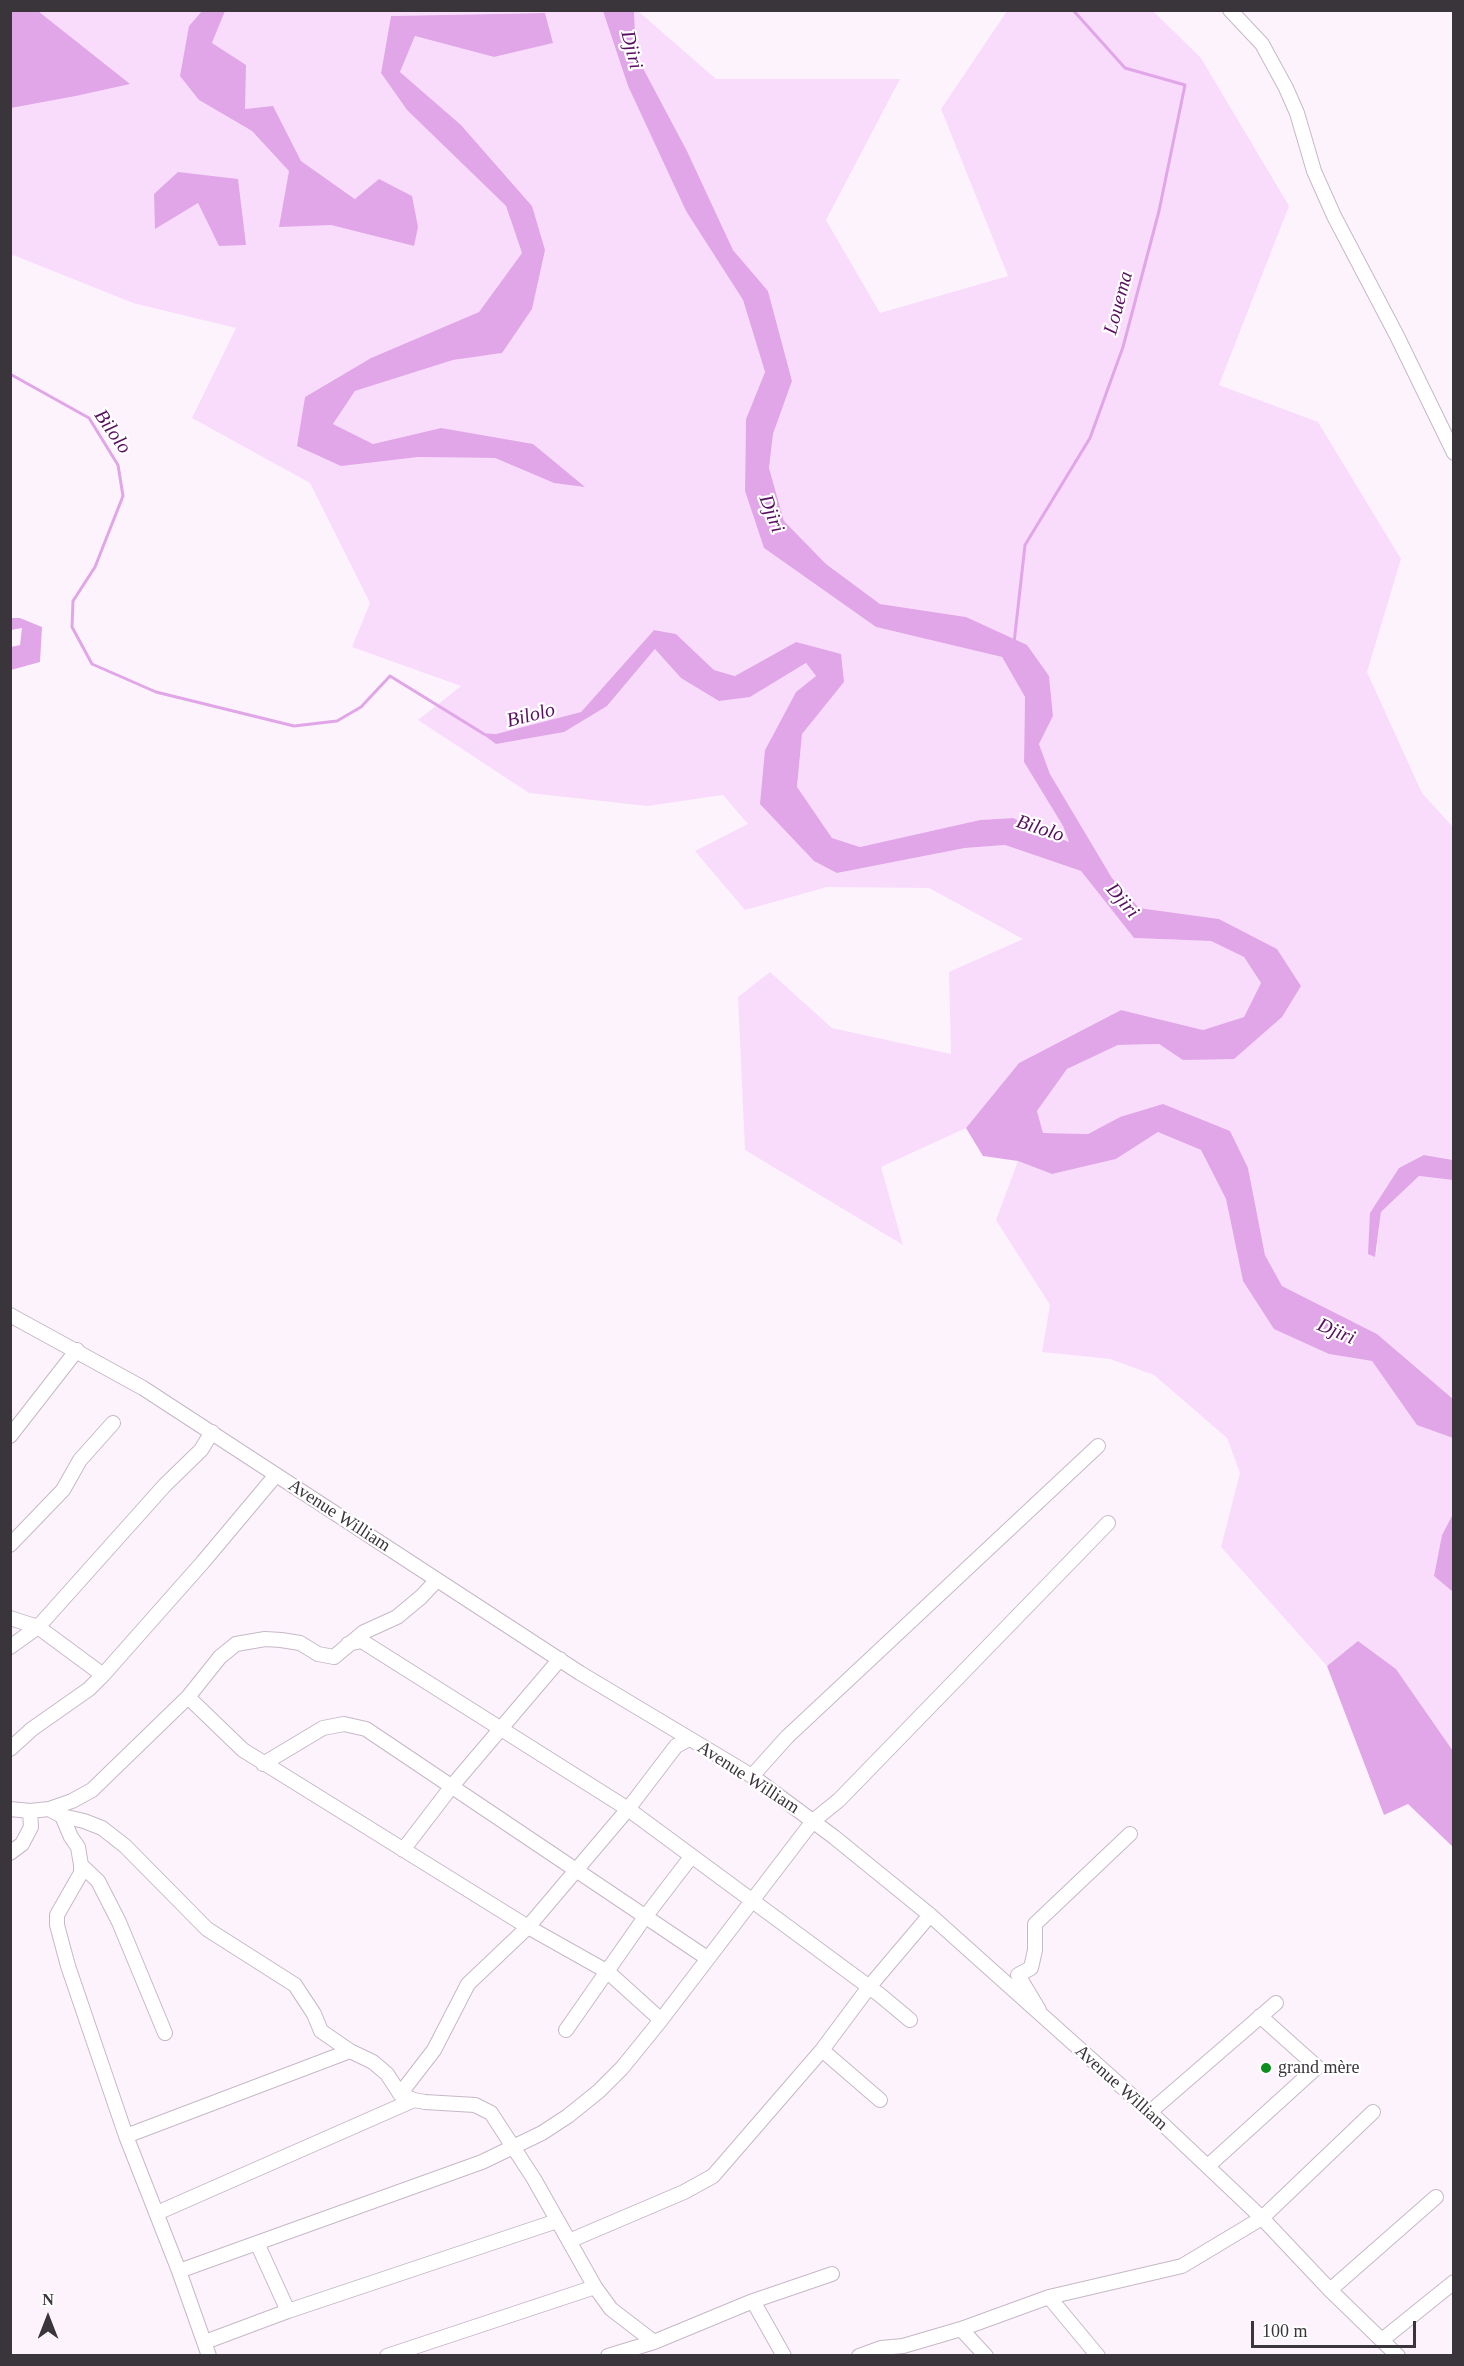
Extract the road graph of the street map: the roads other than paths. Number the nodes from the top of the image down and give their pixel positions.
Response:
1 (1230, 10) edge
2 (1454, 453) edge
3 (10, 1315) edge
4 (77, 1350) junction
5 (113, 1422) dead end
6 (212, 1432) junction
7 (10, 1436) edge
8 (1098, 1446) dead end
9 (276, 1474) junction
10 (1108, 1522) dead end
11 (10, 1545) edge
12 (437, 1580) junction
13 (10, 1618) edge
14 (38, 1627) junction
15 (348, 1644) junction
16 (10, 1647) edge
17 (560, 1659) junction
18 (103, 1675) junction
19 (188, 1697) junction
20 (502, 1730) junction
21 (689, 1739) junction
22 (10, 1749) edge
23 (263, 1764) junction
24 (752, 1776) junction
25 (453, 1786) junction
26 (10, 1809) edge
27 (49, 1809) junction
28 (628, 1809) junction
29 (30, 1811) junction
30 (62, 1816) junction
31 (813, 1821) junction
32 (1130, 1834) dead end
33 (403, 1850) junction
34 (10, 1853) edge
35 (691, 1857) junction
36 (81, 1865) junction
37 (575, 1870) junction
38 (752, 1902) junction
39 (930, 1915) junction
40 (645, 1917) junction
41 (528, 1927) junction
42 (707, 1958) junction
43 (608, 1972) junction
44 (869, 1987) junction
45 (1276, 2002) dead end
46 (1260, 2016) junction
47 (661, 2020) junction
48 (910, 2020) dead end
49 (1045, 2020) junction
50 (566, 2030) dead end
51 (165, 2033) dead end
52 (822, 2050) junction
53 (350, 2051) junction
54 (400, 2094) junction
55 (414, 2100) junction
56 (880, 2100) dead end
57 (1150, 2112) junction
58 (1373, 2112) dead end
59 (126, 2136) junction
60 (513, 2148) junction
61 (1208, 2166) junction
62 (1436, 2197) dead end
63 (157, 2213) junction
64 (1262, 2218) junction
65 (557, 2221) junction
66 (569, 2241) junction
67 (257, 2243) junction
68 (179, 2271) junction
69 (832, 2274) dead end
70 (1454, 2282) edge
71 (595, 2287) junction
72 (1330, 2290) junction
73 (1049, 2297) junction
74 (753, 2301) junction
75 (288, 2311) junction
76 (961, 2329) junction
77 (1382, 2340) junction
78 (654, 2342) junction
79 (207, 2349) edge
80 (884, 2352) edge
81 (387, 2355) edge
82 (608, 2355) edge
83 (784, 2355) edge
84 (859, 2355) edge
85 (986, 2355) edge
86 (1098, 2355) edge
87 (1398, 2355) edge

1 - 2 street
3 - 4 street, Avenue William
4 - 6 street, Avenue William
4 - 7 street
5 - 11 street
6 - 9 street, Avenue William
6 - 14 street
8 - 24 street
9 - 12 street, Avenue William
9 - 18 street
10 - 31 street
12 - 15 street
12 - 17 street, Avenue William
13 - 14 street
14 - 16 street
14 - 18 street
15 - 19 street
15 - 20 street
17 - 20 street
17 - 21 street, Avenue William
18 - 22 street
19 - 23 street
19 - 27 street
20 - 25 street
20 - 28 street
21 - 24 street, Avenue William
21 - 28 street
23 - 25 street
23 - 33 street
24 - 31 street, Avenue William
25 - 33 street
25 - 37 street
26 - 29 street
27 - 29 street
27 - 30 street
28 - 35 street
28 - 37 street
29 - 34 street
30 - 36 street
30 - 53 street
31 - 38 street
31 - 39 street, Avenue William
32 - 49 street
33 - 41 street
35 - 38 street
35 - 40 street
36 - 51 street
36 - 59 street
37 - 40 street
37 - 41 street
38 - 42 street
38 - 44 street
39 - 44 street
39 - 49 street, Avenue William
40 - 42 street
40 - 43 street
41 - 43 street
41 - 54 street
42 - 47 street
43 - 47 street
43 - 50 street
44 - 48 street
44 - 52 street
45 - 46 street
46 - 57 street
46 - 61 street
47 - 60 street
49 - 57 street, Avenue William
52 - 56 street
52 - 66 street
53 - 54 street
53 - 59 street
54 - 55 street
55 - 60 street
55 - 63 street
57 - 61 street, Avenue William
58 - 64 street
59 - 63 street
60 - 65 street
60 - 67 street
61 - 64 street, Avenue William
62 - 72 street
63 - 68 street
64 - 72 street, Avenue William
64 - 73 street
65 - 66 street
65 - 75 street
66 - 71 street
67 - 68 street
67 - 75 street
68 - 79 street
69 - 74 street
70 - 77 street
71 - 78 street
71 - 81 street
72 - 77 street, Avenue William
73 - 76 street
73 - 86 street
74 - 78 street
74 - 83 street
75 - 79 street
76 - 80 street
76 - 85 street
77 - 87 street, Avenue William
78 - 82 street
80 - 84 street

